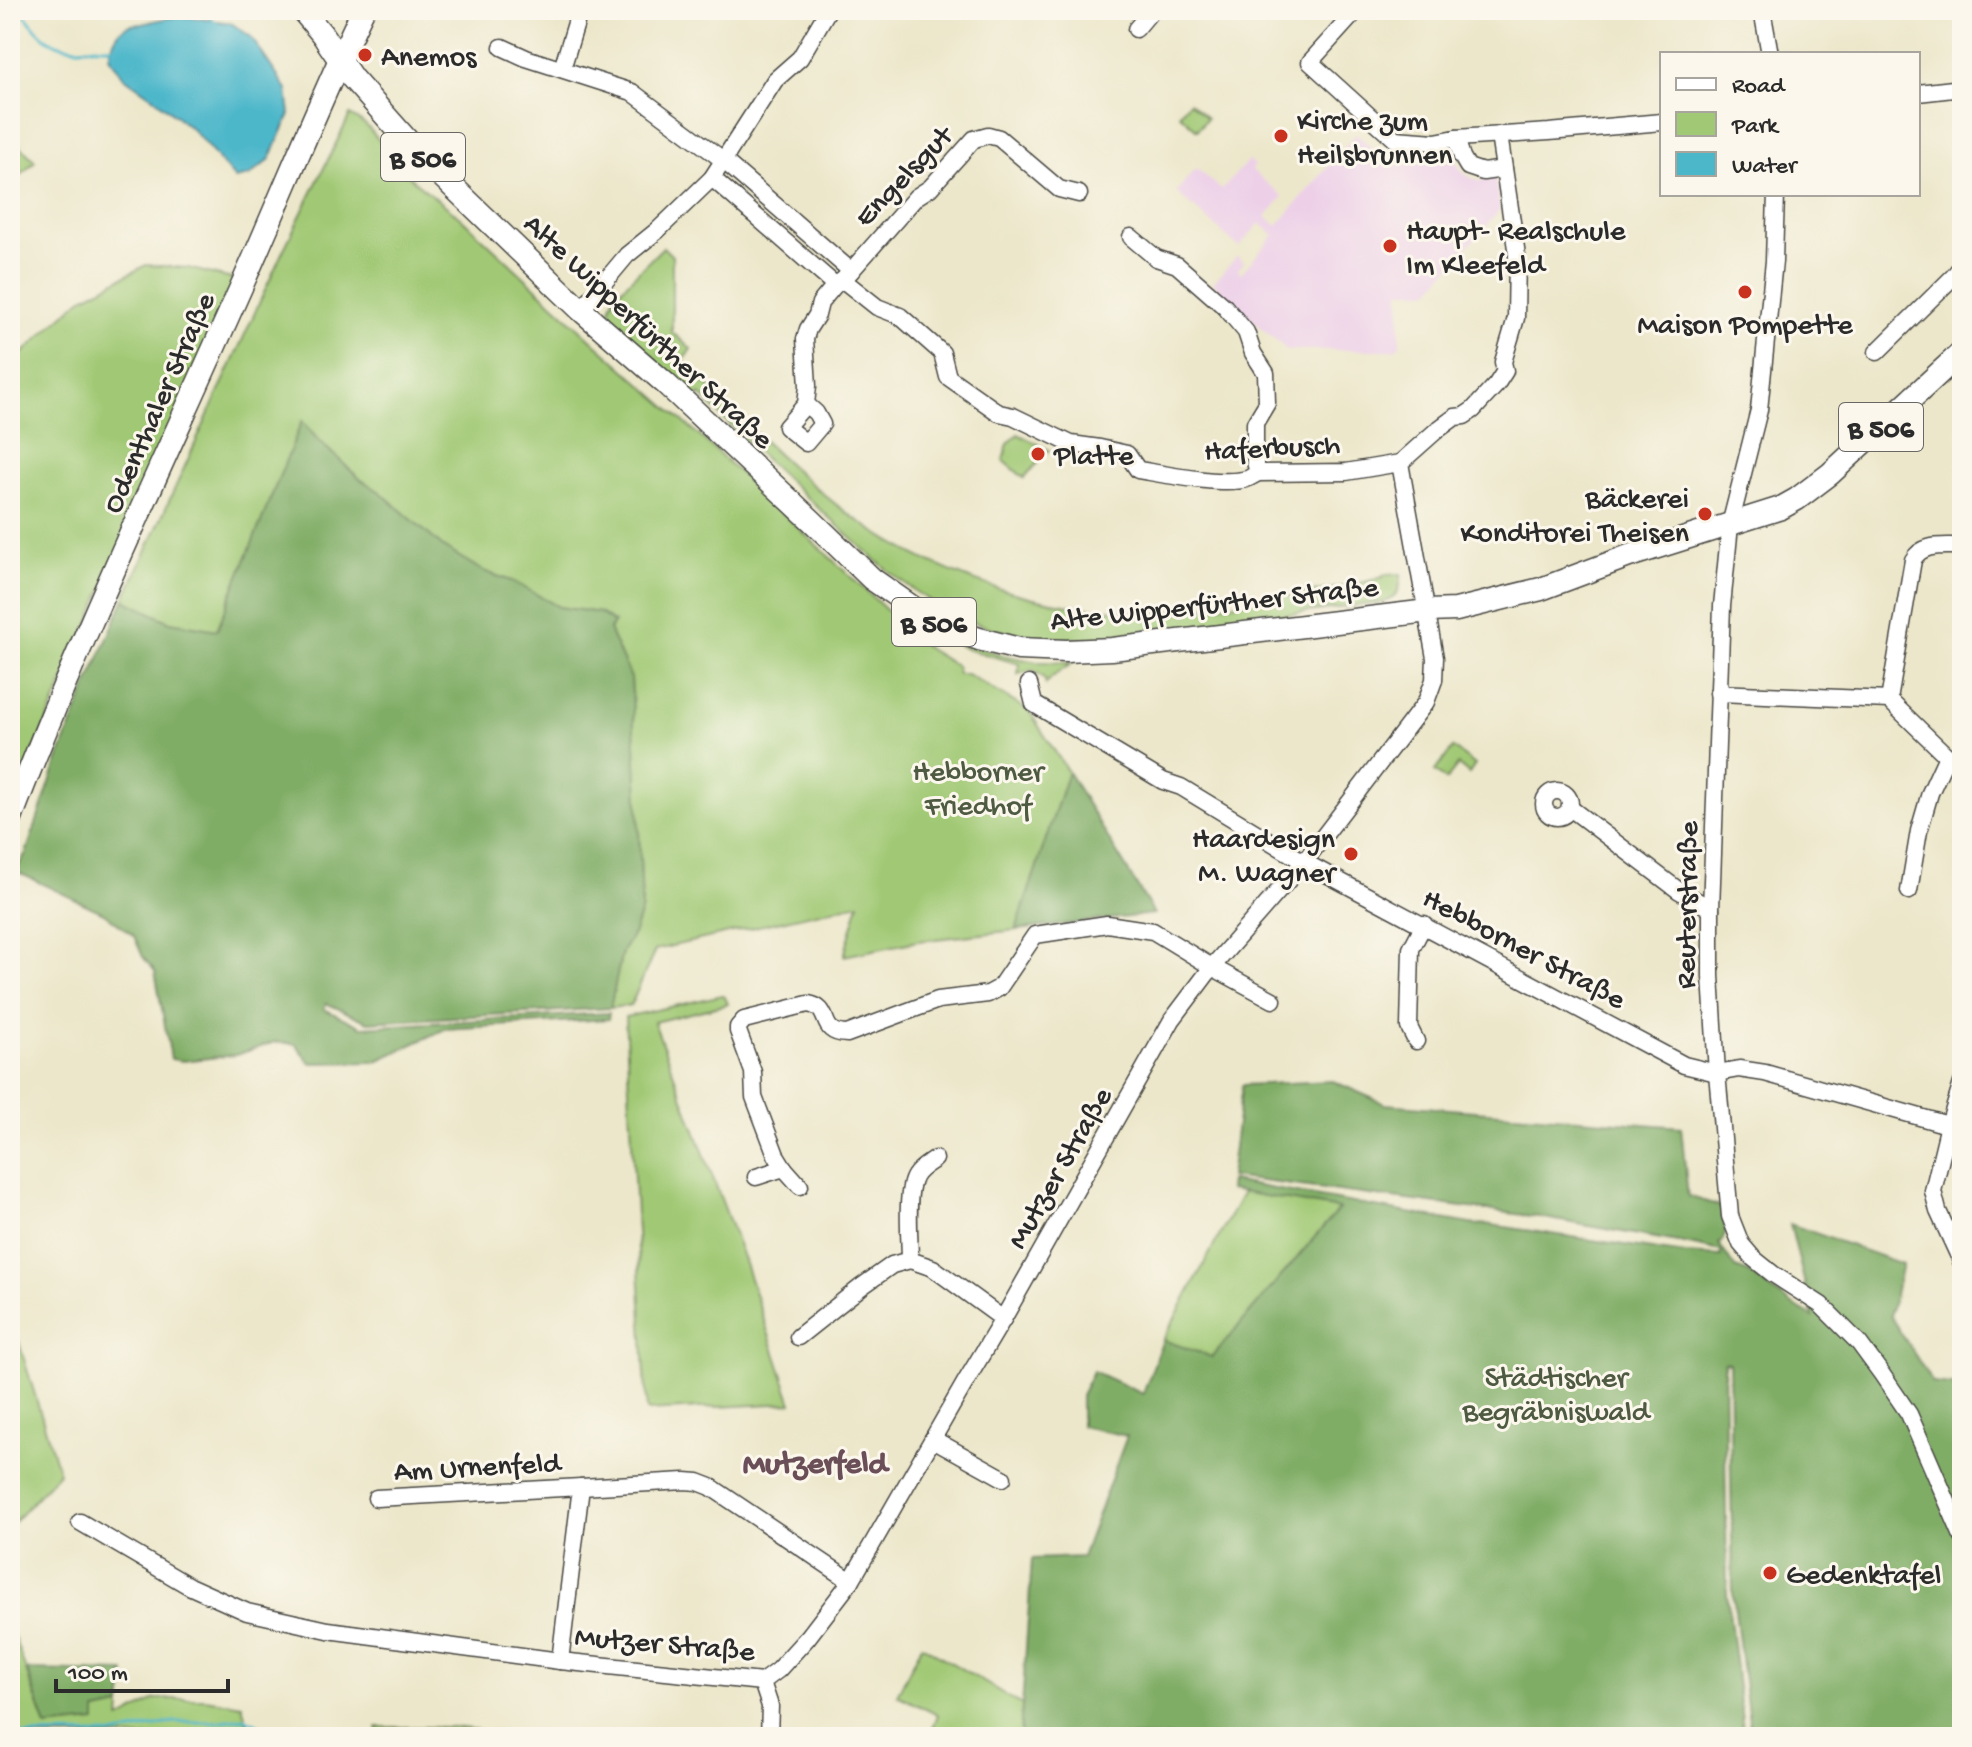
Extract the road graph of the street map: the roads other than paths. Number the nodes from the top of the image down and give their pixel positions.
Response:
1 (302, 10) edge
2 (363, 10) edge
3 (577, 10) edge
4 (828, 10) edge
5 (1152, 10) edge
6 (1357, 10) edge
7 (1762, 10) edge
8 (1136, 29) dead end
9 (502, 47) dead end
10 (1770, 52) edge
11 (340, 59) junction
12 (562, 69) junction
13 (1962, 88) edge
14 (1920, 93) edge
15 (1660, 122) edge
16 (1499, 135) junction
17 (1456, 138) junction
18 (723, 160) junction
19 (1504, 169) junction
20 (712, 178) junction
21 (1079, 194) dead end
22 (1776, 196) edge
23 (1131, 237) dead end
24 (1962, 265) edge
25 (843, 279) junction
26 (581, 310) junction
27 (1877, 352) dead end
28 (1962, 352) edge
29 (806, 404) dead end
30 (1400, 463) junction
31 (1258, 473) junction
32 (1730, 525) junction
33 (1962, 546) edge
34 (1428, 611) junction
35 (1029, 684) dead end
36 (1718, 693) junction
37 (1889, 700) junction
38 (1947, 756) junction
39 (1962, 766) edge
40 (1570, 808) dead end
41 (10, 821) edge
42 (1304, 862) junction
43 (1909, 891) dead end
44 (1711, 909) junction
45 (1424, 924) junction
46 (1212, 967) junction
47 (1273, 1000) dead end
48 (1416, 1041) dead end
49 (1717, 1073) junction
50 (1962, 1083) edge
51 (1956, 1127) edge
52 (935, 1159) dead end
53 (784, 1168) junction
54 (756, 1177) dead end
55 (800, 1186) dead end
56 (910, 1260) junction
57 (1962, 1263) edge
58 (1003, 1319) junction
59 (798, 1337) dead end
60 (933, 1439) junction
61 (1003, 1478) dead end
62 (581, 1487) junction
63 (376, 1498) dead end
64 (80, 1522) dead end
65 (1962, 1536) edge
66 (851, 1581) junction
67 (560, 1661) junction
68 (762, 1682) junction
69 (769, 1737) edge

1 - 11 main road, B 506
2 - 11 main road, Odenthaler Straße
3 - 12 street
4 - 18 street
5 - 8 street
6 - 17 street
7 - 10 street
9 - 12 street
11 - 26 main road, Alte Wipperfürther Straße / B 506
11 - 41 main road, Odenthaler Straße
12 - 18 street
13 - 14 street
15 - 16 street
16 - 17 street
16 - 19 street
17 - 19 street
18 - 20 street
18 - 25 street
19 - 30 street
20 - 25 street
20 - 26 street
21 - 25 street, Engelsgut
22 - 32 street, Reuterstraße
23 - 31 street
24 - 27 street
25 - 29 street, Engelsgut
25 - 31 street, Haferbusch
26 - 34 main road, Alte Wipperfürther Straße / B 506
28 - 32 main road, Alte Wipperfürther Straße / B 506
30 - 31 street, Haferbusch
30 - 34 street
32 - 34 main road, Alte Wipperfürther Straße / B 506
32 - 36 street, Reuterstraße
33 - 37 street
34 - 42 street, Mutzer Straße
35 - 42 street, Hebborner Straße
36 - 37 street
36 - 44 street, Reuterstraße
37 - 38 street
38 - 39 street
38 - 43 street
40 - 44 street
42 - 45 street, Hebborner Straße
42 - 46 street, Mutzer Straße
44 - 49 street, Reuterstraße
45 - 48 street
45 - 49 street, Hebborner Straße
46 - 47 street
46 - 53 street
46 - 58 street, Mutzer Straße
49 - 51 street, Hebborner Straße
49 - 65 street, Reuterstraße
50 - 51 street
51 - 57 street
52 - 56 street
53 - 54 street
53 - 55 street
56 - 58 street
56 - 59 street
58 - 60 street, Mutzer Straße
60 - 61 street
60 - 66 street, Mutzer Straße
62 - 63 street, Am Urnenfeld
62 - 66 street, Am Urnenfeld
62 - 67 street, Am Urnenfeld
64 - 67 street, Mutzer Straße
66 - 68 street, Mutzer Straße
67 - 68 street, Mutzer Straße
68 - 69 street

